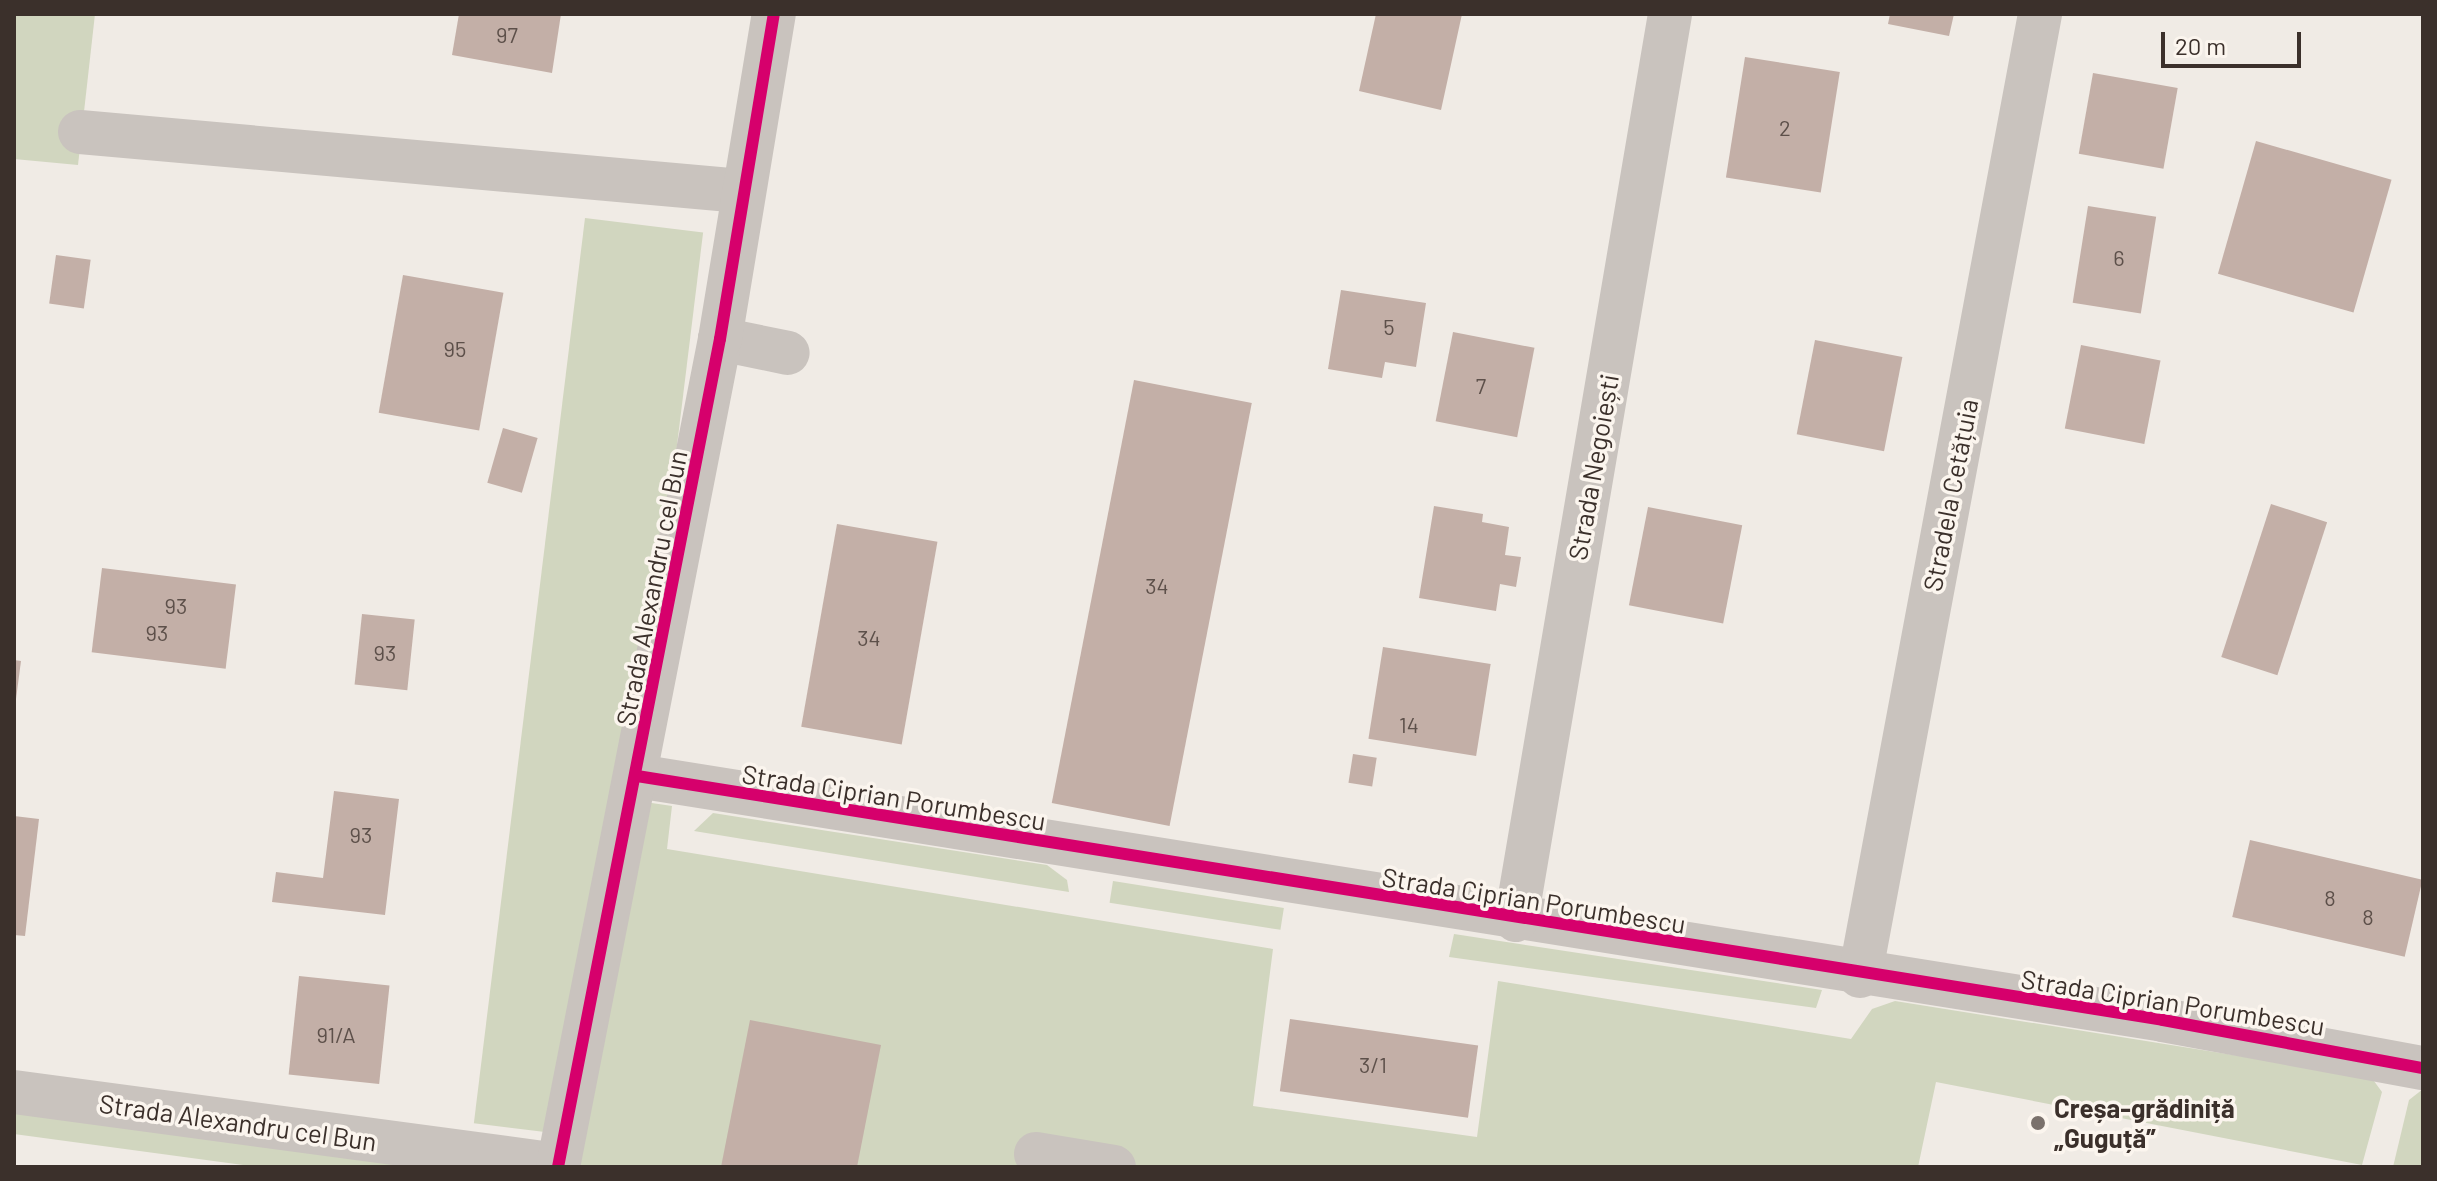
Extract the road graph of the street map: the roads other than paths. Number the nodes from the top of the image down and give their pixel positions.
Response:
1 (774, 14) edge
2 (1670, 14) edge
3 (2040, 14) edge
4 (80, 132) dead end
5 (741, 191) junction
6 (720, 339) junction
7 (788, 353) dead end
8 (637, 776) junction
9 (1516, 920) junction
10 (1860, 976) junction
11 (2423, 1068) edge
12 (14, 1092) edge
13 (1036, 1154) dead end
14 (558, 1166) edge
15 (1114, 1167) edge

1 - 5 street, Strada Alexandru cel Bun
2 - 9 street, Strada Negoiești
3 - 10 street, Stradela Cetățuia
4 - 5 street
5 - 6 street, Strada Alexandru cel Bun
6 - 7 street
6 - 8 street, Strada Alexandru cel Bun
8 - 9 street, Strada Ciprian Porumbescu
8 - 14 street, Strada Alexandru cel Bun
9 - 10 street, Strada Ciprian Porumbescu
10 - 11 street, Strada Ciprian Porumbescu
12 - 14 street, Strada Alexandru cel Bun
13 - 15 street

